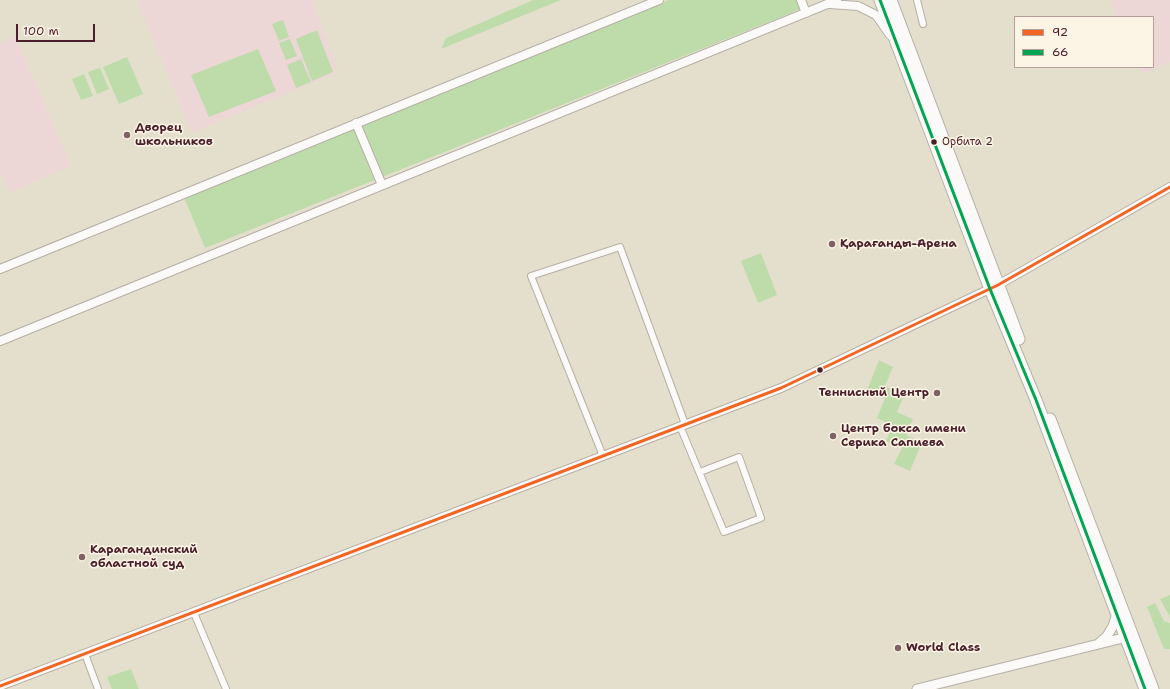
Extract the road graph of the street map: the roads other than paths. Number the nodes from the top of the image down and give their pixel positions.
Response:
1 (659, 0) edge
2 (801, 0) edge
3 (837, 0) edge
4 (880, 0) edge
5 (891, 0) edge
6 (917, 0) edge
7 (828, 4) junction
8 (806, 13) junction
9 (923, 24) dead end
10 (895, 41) junction
11 (356, 123) junction
12 (382, 185) junction
13 (1170, 187) edge
14 (0, 269) edge
15 (994, 287) junction
16 (0, 341) edge
17 (682, 425) junction
18 (603, 456) junction
19 (700, 472) junction
20 (194, 612) junction
21 (1116, 616) junction
22 (1128, 637) junction
23 (1097, 645) junction
24 (1129, 649) junction
25 (85, 654) junction
26 (0, 686) edge
27 (98, 689) edge
28 (226, 689) edge
29 (916, 689) edge
30 (1145, 689) edge
31 (1153, 689) edge

1 - 11 main road
2 - 8 main road
3 - 7 main road
4 - 10 highway
5 - 15 highway
6 - 9 street
7 - 8 main road
7 - 10 main road
8 - 12 main road
10 - 15 highway
11 - 12 main road
11 - 14 main road
12 - 16 main road
13 - 15 main road
15 - 17 main road
15 - 21 highway
15 - 22 highway
17 - 18 main road
17 - 18 street
17 - 19 street
18 - 20 main road
19 - 19 street
20 - 25 main road
20 - 28 street
21 - 22 highway
21 - 23 main road
22 - 23 main road
22 - 24 highway
22 - 31 highway
23 - 24 main road
23 - 29 main road
24 - 30 highway
25 - 26 main road
25 - 27 street

